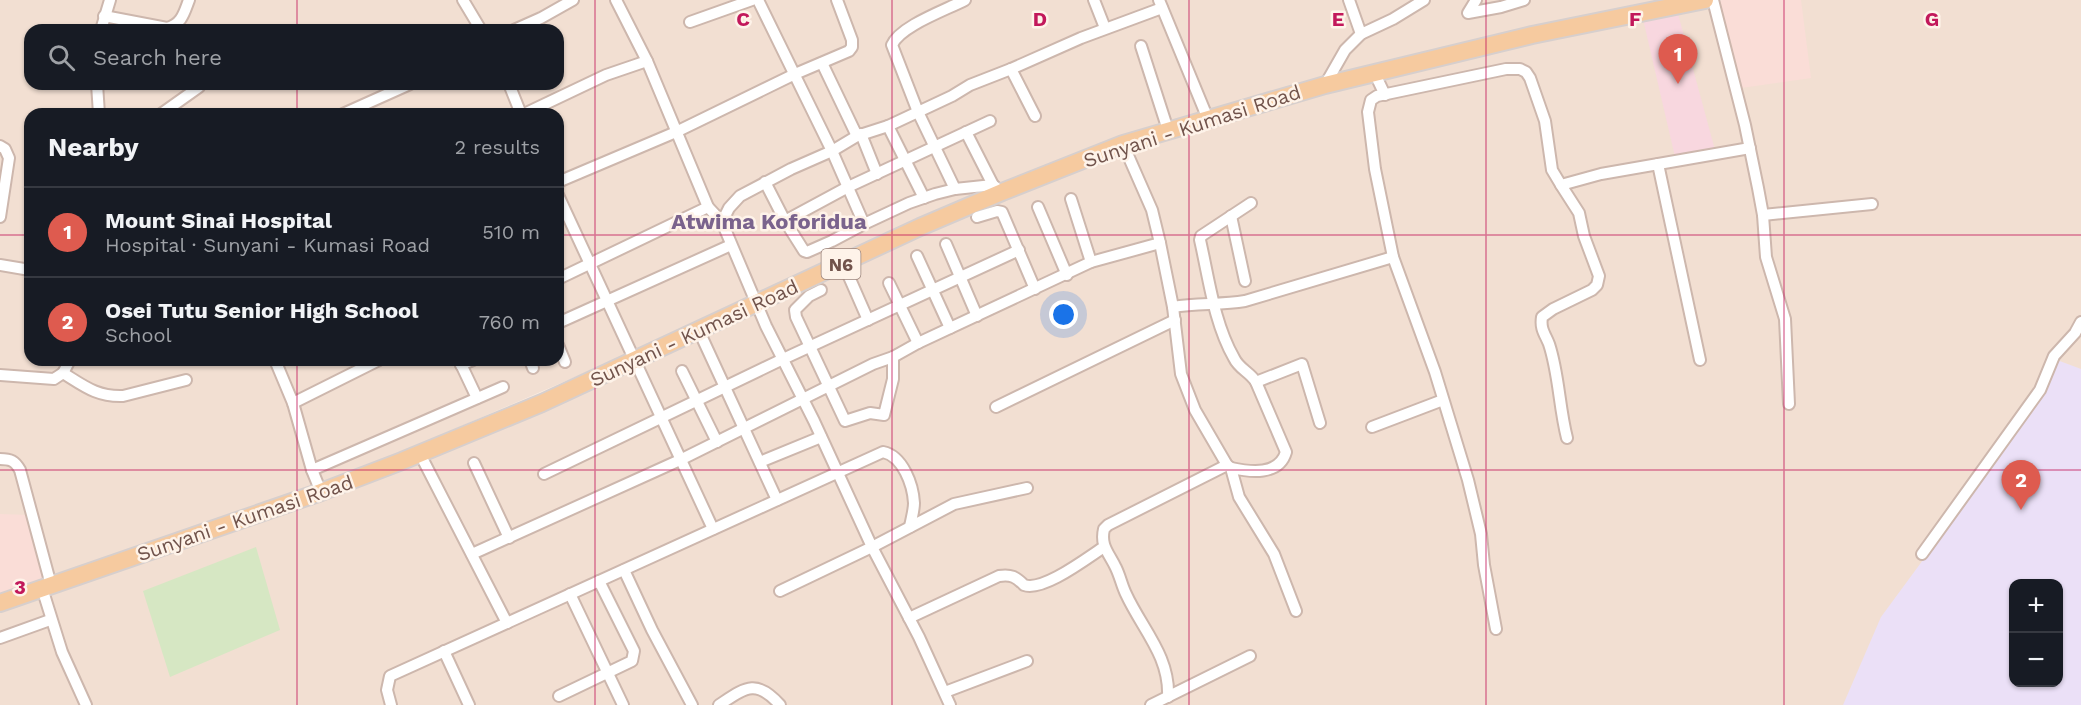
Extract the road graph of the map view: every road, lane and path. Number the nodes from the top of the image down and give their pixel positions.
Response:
1 (110, 0) edge
2 (189, 0) edge
3 (463, 0) edge
4 (573, 0) edge
5 (616, 0) edge
6 (752, 0) edge
7 (758, 0) edge
8 (837, 0) edge
9 (965, 0) edge
10 (1094, 0) edge
11 (1349, 0) edge
12 (1424, 0) edge
13 (1476, 0) edge
14 (1524, 0) edge
15 (1705, 0) edge
16 (1713, 0) edge
17 (1161, 4) edge
18 (104, 16) junction
19 (690, 22) dead end
20 (102, 24) edge
21 (146, 24) edge
22 (177, 24) edge
23 (477, 24) edge
24 (526, 24) edge
25 (1105, 28) junction
26 (1361, 34) junction
27 (1141, 46) dead end
28 (647, 61) junction
29 (822, 63) junction
30 (1011, 69) junction
31 (795, 74) junction
32 (1375, 74) junction
33 (1325, 85) junction
34 (97, 90) edge
35 (195, 90) edge
36 (397, 90) edge
37 (512, 90) edge
38 (1384, 95) junction
39 (99, 108) edge
40 (169, 108) edge
41 (356, 108) edge
42 (520, 108) edge
43 (536, 108) edge
44 (918, 112) junction
45 (1035, 116) dead end
46 (1208, 118) junction
47 (990, 121) dead end
48 (888, 126) junction
49 (1168, 130) junction
50 (676, 132) junction
51 (966, 132) junction
52 (859, 135) junction
53 (1123, 144) junction
54 (0, 146) edge
55 (936, 146) junction
56 (1750, 148) junction
57 (832, 151) junction
58 (907, 160) junction
59 (1658, 164) junction
60 (878, 174) junction
61 (564, 179) edge
62 (765, 182) junction
63 (1561, 186) junction
64 (848, 188) junction
65 (998, 188) junction
66 (955, 189) junction
67 (924, 198) junction
68 (1071, 199) dead end
69 (1251, 203) dead end
70 (1872, 204) dead end
71 (708, 207) junction
72 (1038, 207) dead end
73 (564, 208) edge
74 (1763, 214) junction
75 (1231, 216) junction
76 (0, 217) edge
77 (977, 217) dead end
78 (722, 222) junction
79 (785, 222) junction
80 (864, 224) junction
81 (1160, 243) junction
82 (946, 244) dead end
83 (731, 245) junction
84 (1019, 250) junction
85 (917, 256) dead end
86 (1393, 257) junction
87 (1091, 262) junction
88 (590, 263) junction
89 (843, 263) junction
90 (0, 265) edge
91 (24, 269) edge
92 (1066, 274) junction
93 (564, 276) edge
94 (961, 277) junction
95 (1245, 281) dead end
96 (889, 283) dead end
97 (1035, 289) junction
98 (821, 290) dead end
99 (933, 290) junction
100 (609, 301) junction
101 (1214, 304) junction
102 (756, 305) junction
103 (900, 306) junction
104 (1173, 307) junction
105 (976, 316) junction
106 (564, 320) edge
107 (868, 320) junction
108 (1175, 320) junction
109 (2081, 322) edge
110 (950, 328) junction
111 (699, 331) junction
112 (918, 343) junction
113 (810, 346) junction
114 (893, 357) junction
115 (783, 359) junction
116 (636, 360) junction
117 (1701, 360) dead end
118 (67, 366) edge
119 (277, 366) edge
120 (367, 366) edge
121 (461, 366) edge
122 (682, 371) dead end
123 (63, 373) junction
124 (0, 375) edge
125 (186, 380) dead end
126 (1256, 382) junction
127 (828, 386) junction
128 (503, 387) dead end
129 (725, 388) junction
130 (477, 398) junction
131 (803, 398) junction
132 (1443, 400) junction
133 (697, 401) junction
134 (293, 403) junction
135 (1789, 404) dead end
136 (996, 407) dead end
137 (661, 417) junction
138 (1320, 423) dead end
139 (1372, 427) dead end
140 (744, 429) junction
141 (821, 437) junction
142 (1567, 438) dead end
143 (717, 442) junction
144 (420, 454) junction
145 (0, 459) edge
146 (680, 460) junction
147 (760, 462) junction
148 (474, 463) dead end
149 (1229, 467) junction
150 (312, 470) junction
151 (544, 474) dead end
152 (837, 474) junction
153 (1027, 488) dead end
154 (321, 492) junction
155 (777, 500) junction
156 (910, 527) junction
157 (713, 529) junction
158 (509, 538) junction
159 (872, 547) junction
160 (1104, 547) junction
161 (472, 554) junction
162 (1922, 554) dead end
163 (624, 570) junction
164 (599, 581) junction
165 (46, 587) junction
166 (780, 591) dead end
167 (570, 594) junction
168 (0, 603) edge
169 (1296, 611) dead end
170 (909, 618) junction
171 (50, 620) junction
172 (507, 623) junction
173 (1496, 629) dead end
174 (0, 638) edge
175 (444, 651) junction
176 (1250, 656) dead end
177 (1027, 661) dead end
178 (607, 672) junction
179 (945, 692) junction
180 (559, 696) dead end
181 (1168, 697) junction
182 (86, 705) edge
183 (391, 705) edge
184 (469, 705) edge
185 (622, 705) edge
186 (692, 705) edge
187 (719, 705) edge
188 (780, 705) edge
189 (950, 705) edge
190 (1151, 705) edge

1 - 18 street
2 - 22 street
3 - 23 street
4 - 24 street
5 - 28 street
6 - 19 street
7 - 31 street
8 - 29 street
9 - 44 street
10 - 25 street
11 - 26 street
12 - 26 street
13 - 14 street
15 - 32 main road, Sunyani - Kumasi Road / N6
16 - 56 street
17 - 25 street
17 - 46 street
18 - 20 street
18 - 21 street
25 - 30 street
26 - 33 street
27 - 49 street
28 - 43 street
28 - 50 street
29 - 31 street
29 - 52 street
30 - 44 street
30 - 45 street
31 - 50 street
31 - 57 street
32 - 33 main road, Sunyani - Kumasi Road / N6
32 - 38 street
33 - 46 main road, Sunyani - Kumasi Road / N6
34 - 39 street
35 - 40 street
36 - 41 street
37 - 42 street
38 - 63 street
38 - 86 street
44 - 48 street
44 - 55 street
46 - 49 main road, Sunyani - Kumasi Road / N6
47 - 51 street
48 - 52 street
48 - 58 street
49 - 53 main road, Sunyani - Kumasi Road / N6
50 - 61 street
50 - 71 street
51 - 55 street
51 - 65 street
52 - 57 street
52 - 60 street
53 - 65 main road, Sunyani - Kumasi Road / N6
53 - 81 street
54 - 76 street
55 - 58 street
55 - 66 street
56 - 59 street
56 - 74 street
57 - 62 street
57 - 64 street
58 - 60 street
58 - 67 street
59 - 63 street
59 - 117 street
60 - 64 street
62 - 78 street
62 - 79 street
63 - 142 street
64 - 79 street
64 - 80 street
65 - 66 street
65 - 89 main road, Sunyani - Kumasi Road / N6
66 - 67 street
67 - 80 street
68 - 87 street
69 - 75 street
70 - 74 street
71 - 78 street
71 - 88 street
72 - 92 street
73 - 88 street
74 - 135 street
75 - 95 street
75 - 101 street
77 - 84 street
78 - 83 street
79 - 80 street
81 - 87 street
81 - 104 street
82 - 94 street
83 - 100 street
83 - 102 street
84 - 94 street
84 - 97 street
85 - 99 street
86 - 101 street
86 - 132 street
87 - 92 street
88 - 93 street
88 - 100 street
89 - 102 main road, Sunyani - Kumasi Road / N6
89 - 107 street
90 - 91 street
92 - 97 street
94 - 99 street
94 - 105 street
96 - 103 street
97 - 105 street
98 - 113 street
99 - 103 street
99 - 110 street
100 - 106 street
100 - 116 street
101 - 104 street
101 - 126 street
102 - 111 main road, Sunyani - Kumasi Road / N6
102 - 115 street
103 - 107 street
103 - 112 street
104 - 108 street
105 - 110 street
107 - 113 street
108 - 136 street
108 - 149 street
109 - 162 street
110 - 112 street
111 - 116 main road, Sunyani - Kumasi Road / N6
111 - 129 street
112 - 114 street
113 - 115 street
113 - 127 street
114 - 127 street
114 - 127 street
115 - 129 street
115 - 131 street
116 - 137 street
116 - 144 main road, Sunyani - Kumasi Road / N6
118 - 123 street
119 - 134 street
120 - 134 street
121 - 130 street
122 - 133 street
123 - 124 street
123 - 125 street
126 - 138 street
126 - 149 street
127 - 131 street
128 - 130 street
129 - 133 street
129 - 140 street
130 - 150 street
131 - 140 street
131 - 141 street
132 - 139 street
132 - 173 street
133 - 137 street
133 - 143 street
134 - 150 street
137 - 146 street
137 - 151 street
140 - 143 street
140 - 147 street
141 - 147 street
141 - 152 street
143 - 146 street
144 - 154 main road, Sunyani - Kumasi Road / N6
144 - 161 street
145 - 165 street
146 - 157 street
146 - 158 street
147 - 155 street
148 - 158 street
149 - 160 street
149 - 169 street
150 - 154 street
152 - 155 street
152 - 156 street
152 - 159 street
153 - 156 street
154 - 165 main road, Sunyani - Kumasi Road / N6
155 - 157 street
156 - 159 street
157 - 163 street
158 - 161 street
159 - 166 street
159 - 170 street
160 - 170 street
160 - 181 street
161 - 172 street
163 - 164 street
163 - 186 street
164 - 167 street
164 - 178 street
165 - 168 main road, Sunyani - Kumasi Road / N6
165 - 171 street
167 - 172 street
167 - 178 street
170 - 179 street
171 - 174 street
171 - 182 street
172 - 175 street
175 - 183 street
175 - 184 street
176 - 181 street
177 - 179 street
178 - 180 street
178 - 185 street
179 - 189 street
181 - 190 street
187 - 188 street

